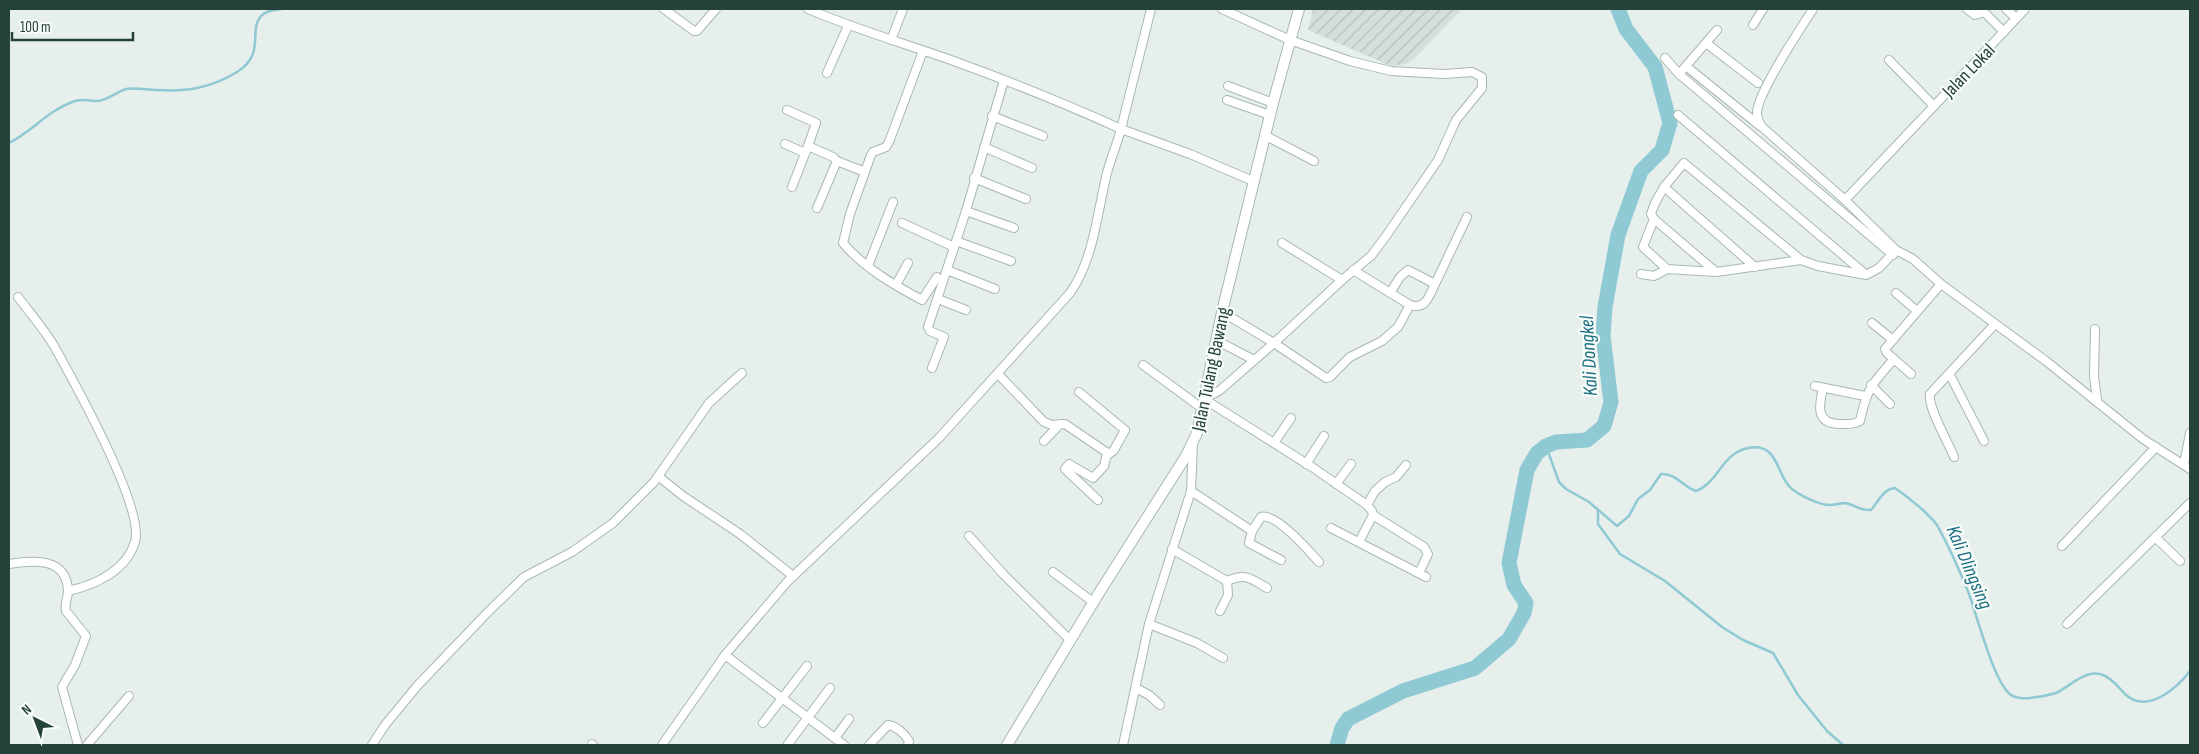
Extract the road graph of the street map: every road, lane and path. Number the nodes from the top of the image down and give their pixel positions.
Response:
1 (664, 9) edge
2 (716, 9) edge
3 (808, 9) edge
4 (903, 9) edge
5 (1151, 9) edge
6 (1222, 9) edge
7 (1299, 9) edge
8 (1763, 9) edge
9 (1813, 9) edge
10 (1967, 9) edge
11 (2006, 9) edge
12 (2025, 9) edge
13 (674, 12) edge
14 (2016, 18) junction
15 (1753, 25) dead end
16 (848, 26) junction
17 (1717, 30) dead end
18 (2004, 32) junction
19 (891, 40) junction
20 (1290, 40) junction
21 (1706, 42) junction
22 (923, 50) junction
23 (1665, 58) dead end
24 (1889, 60) dead end
25 (1686, 66) junction
26 (827, 73) dead end
27 (1679, 74) junction
28 (1004, 80) junction
29 (1758, 83) dead end
30 (1228, 86) dead end
31 (1227, 100) dead end
32 (1273, 103) junction
33 (1934, 106) junction
34 (787, 110) dead end
35 (1270, 115) junction
36 (1678, 115) dead end
37 (992, 116) junction
38 (1762, 127) junction
39 (1121, 129) junction
40 (1043, 136) dead end
41 (1266, 136) junction
42 (785, 144) dead end
43 (984, 147) junction
44 (806, 150) junction
45 (836, 161) junction
46 (1314, 161) dead end
47 (1032, 168) dead end
48 (865, 172) junction
49 (974, 178) junction
50 (1253, 181) junction
51 (792, 187) dead end
52 (1664, 187) junction
53 (1026, 198) dead end
54 (1845, 200) junction
55 (893, 202) dead end
56 (817, 208) dead end
57 (966, 211) junction
58 (1467, 217) dead end
59 (1654, 219) junction
60 (902, 223) dead end
61 (1014, 228) dead end
62 (1282, 243) dead end
63 (955, 244) junction
64 (1895, 252) junction
65 (1801, 260) junction
66 (1011, 261) dead end
67 (908, 263) dead end
68 (868, 266) junction
69 (1755, 267) junction
70 (1667, 269) junction
71 (946, 270) junction
72 (1353, 270) junction
73 (1716, 272) junction
74 (1641, 274) dead end
75 (1866, 274) junction
76 (937, 277) dead end
77 (1342, 280) junction
78 (1435, 284) junction
79 (1941, 284) junction
80 (896, 285) junction
81 (996, 289) dead end
82 (1390, 293) junction
83 (1896, 293) dead end
84 (18, 297) dead end
85 (938, 299) junction
86 (1410, 305) junction
87 (966, 310) dead end
88 (1917, 311) junction
89 (1222, 312) junction
90 (1872, 323) dead end
91 (1995, 324) junction
92 (2095, 329) dead end
93 (1216, 340) junction
94 (1893, 340) junction
95 (1274, 343) junction
96 (1894, 359) junction
97 (1254, 360) junction
98 (1143, 365) dead end
99 (932, 368) dead end
100 (742, 373) dead end
101 (998, 374) junction
102 (1911, 374) dead end
103 (1950, 375) junction
104 (1871, 386) junction
105 (1079, 392) dead end
106 (1865, 396) junction
107 (1204, 400) junction
108 (2097, 400) junction
109 (1890, 404) dead end
110 (1291, 418) dead end
111 (1060, 424) junction
112 (2190, 433) edge
113 (1324, 436) dead end
114 (1044, 441) dead end
115 (1984, 441) dead end
116 (1193, 444) junction
117 (1274, 444) junction
118 (2156, 447) junction
119 (1107, 454) junction
120 (1954, 457) dead end
121 (1306, 464) junction
122 (1351, 464) dead end
123 (1406, 465) dead end
124 (2187, 466) edge
125 (658, 476) junction
126 (1093, 478) junction
127 (1336, 484) junction
128 (1087, 488) junction
129 (1191, 491) junction
130 (1098, 500) dead end
131 (2190, 503) edge
132 (1367, 505) junction
133 (1373, 515) junction
134 (1331, 528) dead end
135 (1252, 531) junction
136 (970, 536) dead end
137 (2155, 537) junction
138 (1359, 542) junction
139 (2062, 546) dead end
140 (1172, 549) junction
141 (1281, 560) dead end
142 (2180, 561) dead end
143 (1319, 562) dead end
144 (9, 564) edge
145 (1053, 572) dead end
146 (793, 576) junction
147 (1227, 581) junction
148 (1267, 588) dead end
149 (68, 591) junction
150 (1093, 602) junction
151 (1220, 611) dead end
152 (1149, 624) junction
153 (2067, 624) dead end
154 (1072, 641) junction
155 (725, 655) junction
156 (1223, 658) dead end
157 (807, 666) dead end
158 (830, 688) dead end
159 (1136, 688) junction
160 (129, 696) dead end
161 (782, 698) junction
162 (1160, 705) dead end
163 (808, 718) junction
164 (849, 719) dead end
165 (763, 723) dead end
166 (834, 738) junction
167 (788, 744) dead end
168 (78, 745) edge
169 (86, 745) edge
170 (372, 745) edge
171 (662, 745) edge
172 (844, 745) edge
173 (869, 745) edge
174 (908, 745) edge
175 (1007, 745) edge
176 (1123, 745) edge

1 - 13 street
2 - 13 street
3 - 16 street
4 - 19 street
5 - 39 street
6 - 20 street
7 - 20 street, Jalan Tulang Bawang
8 - 15 street
9 - 38 street
10 - 18 street
11 - 14 street
12 - 14 street, Jalan Lokal
14 - 18 street, Jalan Lokal
16 - 19 street
16 - 26 street
17 - 21 street
18 - 33 street, Jalan Lokal
19 - 22 street
20 - 32 street, Jalan Tulang Bawang
20 - 72 street
21 - 25 street
21 - 29 street
22 - 28 street
22 - 48 street
23 - 27 street
24 - 33 street, Jalan Lokal
25 - 27 street
25 - 38 street
27 - 64 street
28 - 37 street
28 - 39 street
30 - 32 street
31 - 35 street
32 - 35 street, Jalan Tulang Bawang
33 - 54 street
34 - 44 street
35 - 41 street, Jalan Tulang Bawang
36 - 75 street
37 - 40 street
37 - 43 street
38 - 54 street
39 - 50 street
39 - 101 street
41 - 46 street
41 - 50 street, Jalan Tulang Bawang
42 - 44 street
43 - 47 street
43 - 49 street
44 - 45 street
44 - 51 street
45 - 48 street
45 - 56 street
48 - 68 street
49 - 53 street
49 - 57 street
50 - 89 street, Jalan Tulang Bawang
52 - 59 street
52 - 65 street
52 - 69 street
54 - 64 street
55 - 68 street
57 - 61 street
57 - 63 street
58 - 78 street
59 - 70 street
59 - 73 street
60 - 63 street
62 - 77 street
63 - 66 street
63 - 71 street
64 - 75 street
64 - 79 street
65 - 69 street
65 - 75 street
67 - 80 street
68 - 80 street
69 - 73 street
70 - 73 street
70 - 74 street
71 - 81 street
71 - 85 street
72 - 77 street
72 - 82 street
76 - 80 street
77 - 95 street
78 - 82 street
78 - 86 street
79 - 88 street
79 - 91 street
82 - 86 street
83 - 88 street
84 - 149 street
85 - 87 street
85 - 99 street
86 - 95 street
88 - 94 street
89 - 93 street, Jalan Tulang Bawang
89 - 95 street
90 - 94 street
91 - 103 street
91 - 108 street
92 - 108 street
93 - 97 street
93 - 107 street, Jalan Tulang Bawang
94 - 96 street
95 - 97 street
96 - 102 street
96 - 104 street
97 - 107 street
98 - 107 street
100 - 125 street
101 - 111 street
101 - 146 street
103 - 115 street
103 - 120 street
104 - 106 street
104 - 109 street
105 - 119 street
106 - 106 street
107 - 116 street, Jalan Tulang Bawang
107 - 117 street
108 - 118 street
110 - 117 street
111 - 114 street
111 - 119 street
112 - 124 street
113 - 121 street
116 - 129 street
116 - 150 street, Jalan Tulang Bawang
117 - 121 street
118 - 124 street
118 - 139 street
119 - 126 street
121 - 127 street
122 - 127 street
123 - 132 street
125 - 146 street
125 - 170 street
126 - 128 street
126 - 128 street
127 - 132 street
128 - 130 street
129 - 135 street
129 - 140 street
131 - 137 street
132 - 133 street
133 - 138 street
133 - 138 street
134 - 138 street
135 - 141 street
135 - 143 street
136 - 154 street
137 - 142 street
137 - 153 street
140 - 147 street
140 - 152 street
144 - 149 street
145 - 150 street
146 - 155 street
147 - 148 street
147 - 151 street
149 - 168 street
150 - 154 street, Jalan Tulang Bawang
152 - 156 street
152 - 159 street
154 - 175 street, Jalan Tulang Bawang
155 - 161 street
155 - 171 street
157 - 161 street
158 - 163 street
159 - 162 street
159 - 176 street
160 - 169 street
161 - 163 street
161 - 165 street
163 - 166 street
163 - 167 street
164 - 166 street
166 - 172 street
173 - 174 street

